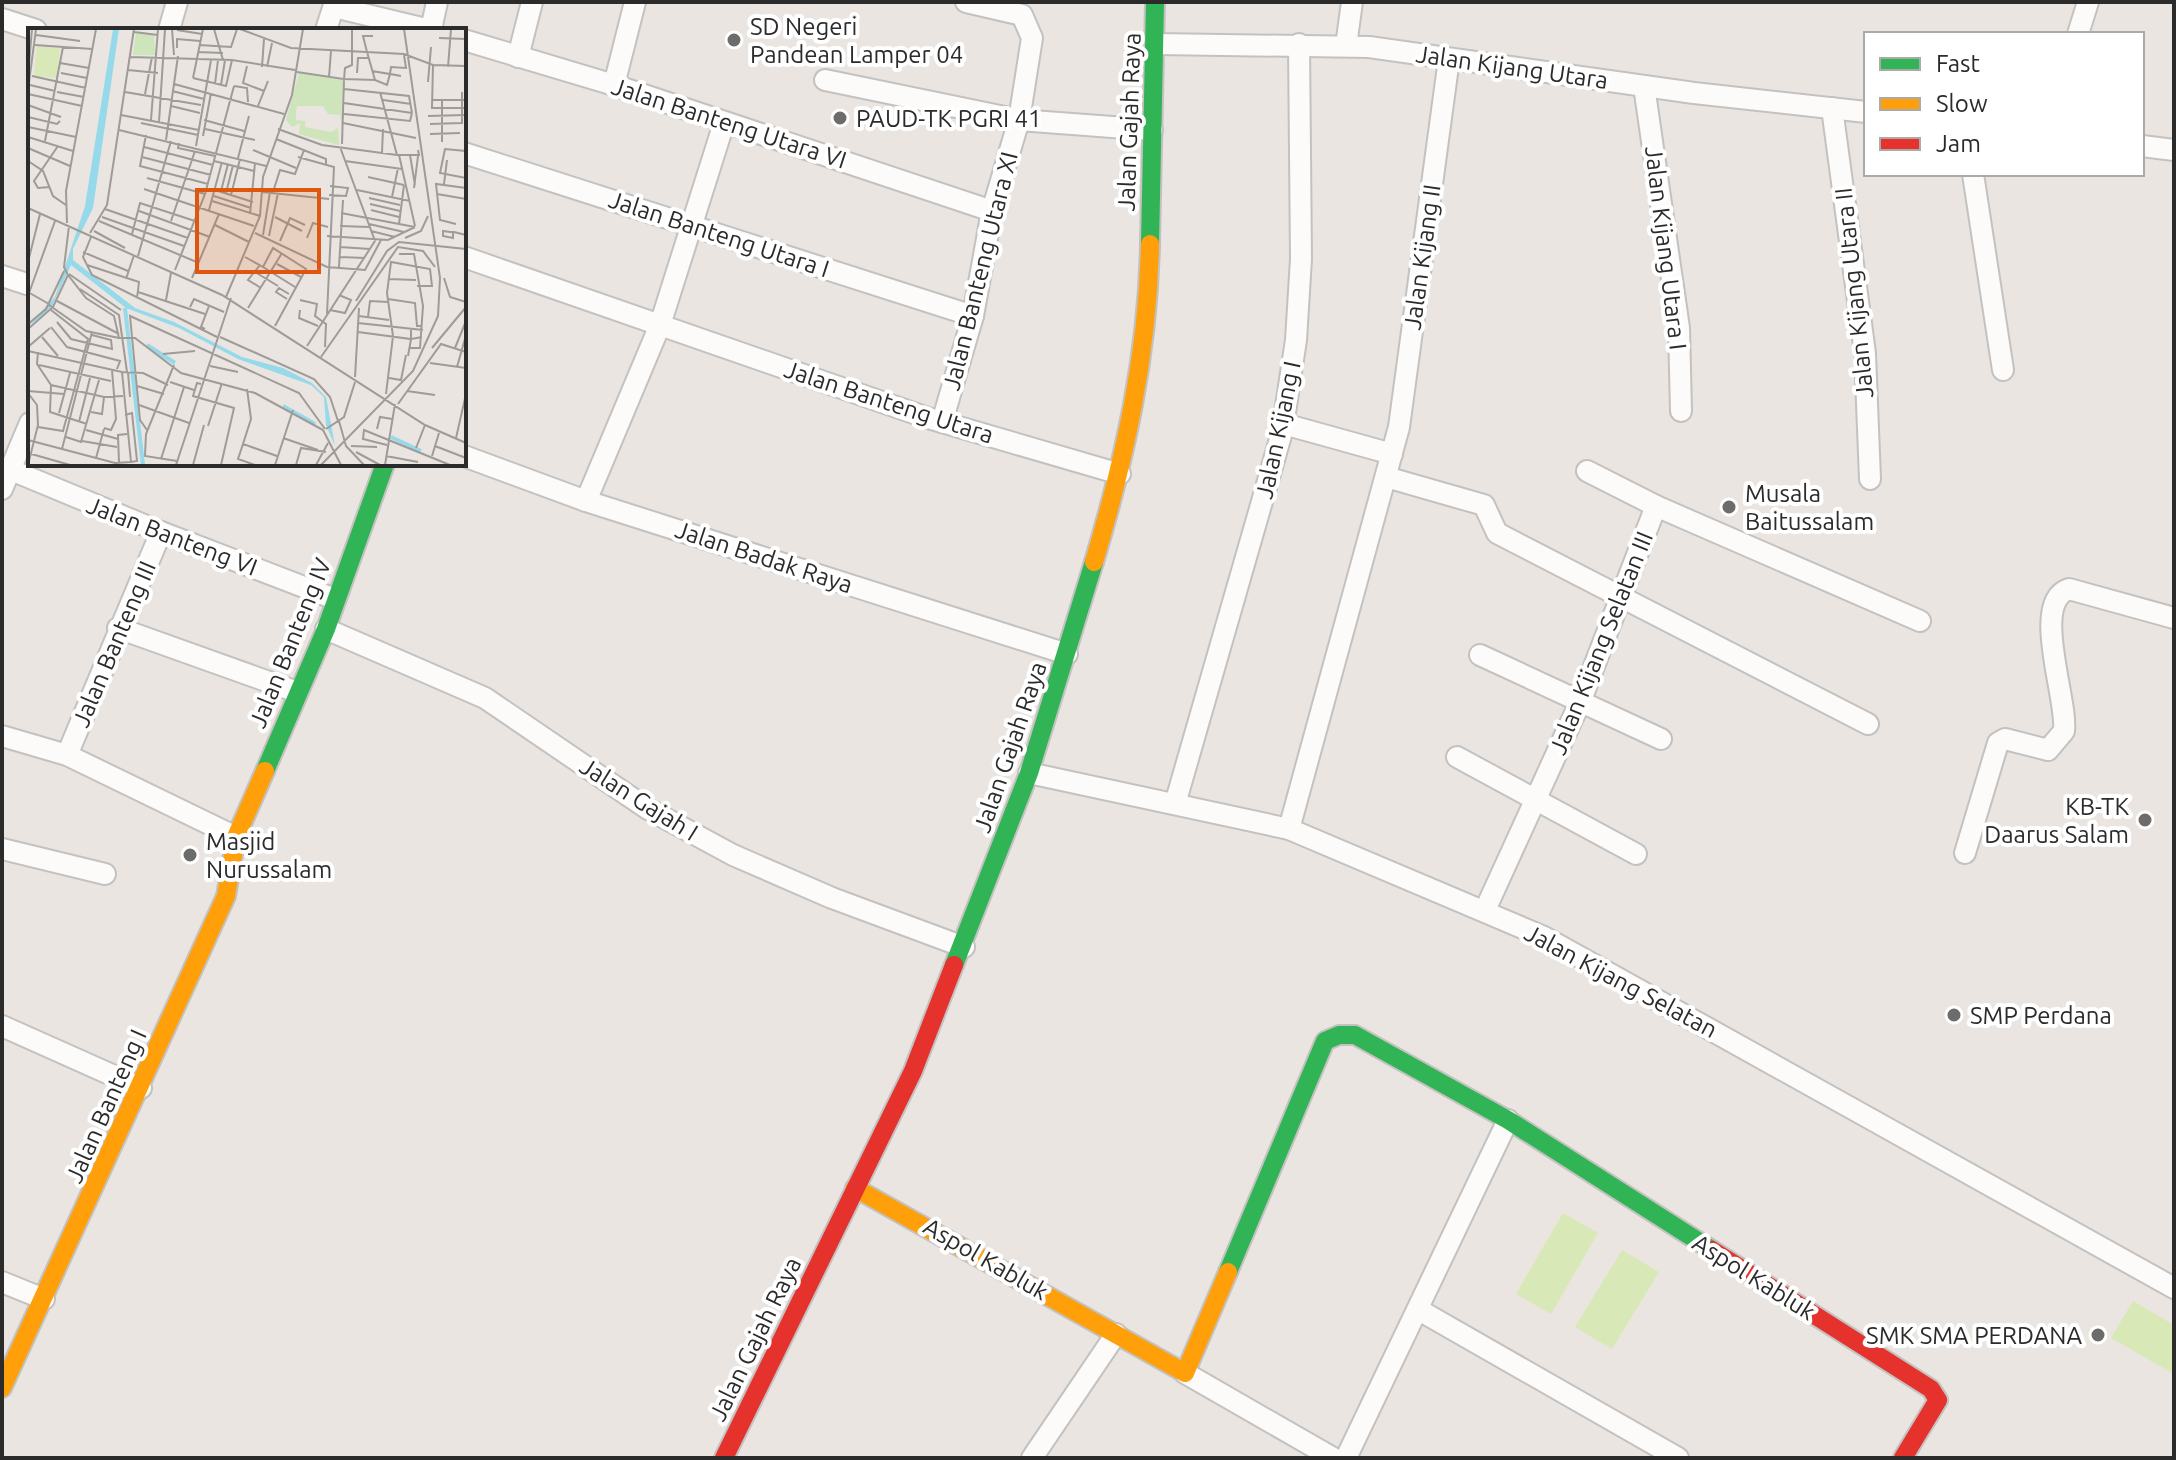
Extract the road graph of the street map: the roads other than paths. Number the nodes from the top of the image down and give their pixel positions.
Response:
1 (177, 2) edge
2 (437, 2) edge
3 (532, 2) edge
4 (635, 2) edge
5 (966, 2) edge
6 (1155, 2) edge
7 (1352, 2) edge
8 (2088, 2) edge
9 (335, 4) edge
10 (2, 19) edge
11 (30, 28) edge
12 (170, 28) edge
13 (327, 28) edge
14 (423, 28) edge
15 (430, 28) edge
16 (2079, 32) edge
17 (466, 41) edge
18 (1156, 44) junction
19 (1299, 44) junction
20 (1346, 46) junction
21 (518, 57) junction
22 (1449, 59) junction
23 (825, 80) dead end
24 (614, 85) junction
25 (1644, 86) junction
26 (1832, 108) junction
27 (1864, 112) edge
28 (1019, 120) junction
29 (724, 123) junction
30 (1152, 130) junction
31 (2144, 146) edge
32 (2174, 150) edge
33 (466, 154) edge
34 (1973, 176) edge
35 (992, 211) junction
36 (693, 225) junction
37 (466, 258) edge
38 (2, 276) edge
39 (28, 284) edge
40 (973, 316) junction
41 (660, 325) junction
42 (2003, 370) dead end
43 (1681, 411) dead end
44 (942, 422) junction
45 (1284, 424) junction
46 (28, 428) edge
47 (1392, 454) junction
48 (466, 457) edge
49 (384, 466) edge
50 (11, 470) junction
51 (1587, 471) dead end
52 (1120, 474) junction
53 (1386, 477) junction
54 (1870, 479) dead end
55 (2, 489) edge
56 (586, 501) junction
57 (1656, 506) junction
58 (161, 532) junction
59 (1622, 595) junction
60 (335, 599) junction
61 (2174, 618) edge
62 (1920, 621) dead end
63 (118, 628) junction
64 (326, 629) junction
65 (1067, 654) junction
66 (1480, 655) dead end
67 (297, 692) junction
68 (1581, 700) junction
69 (1868, 724) dead end
70 (2, 736) edge
71 (1661, 739) dead end
72 (67, 755) junction
73 (1457, 757) dead end
74 (1029, 773) junction
75 (1536, 799) junction
76 (1175, 804) junction
77 (1289, 829) junction
78 (236, 837) junction
79 (2, 849) edge
80 (1965, 853) dead end
81 (1636, 854) dead end
82 (105, 874) dead end
83 (1485, 910) junction
84 (964, 947) junction
85 (2, 1026) edge
86 (141, 1088) junction
87 (1508, 1120) junction
88 (855, 1188) junction
89 (2, 1282) edge
90 (2174, 1288) edge
91 (44, 1299) junction
92 (1419, 1310) junction
93 (1116, 1334) junction
94 (1185, 1373) junction
95 (2, 1388) edge
96 (1033, 1457) edge
97 (724, 1458) edge
98 (1333, 1458) edge
99 (1346, 1458) edge
100 (1678, 1458) edge
101 (1903, 1458) edge

1 - 12 street
2 - 15 street
3 - 21 street
4 - 24 street
5 - 28 street, Jalan Banteng Utara XI
6 - 18 street, Jalan Gajah Raya
7 - 20 street
8 - 16 street
9 - 13 street
9 - 14 street
10 - 11 street
17 - 21 street, Jalan Banteng Utara VI
18 - 19 street, Jalan Kijang Utara
18 - 30 street, Jalan Gajah Raya
19 - 20 street, Jalan Kijang Utara
19 - 45 street, Jalan Kijang I
20 - 22 street, Jalan Kijang Utara
21 - 24 street, Jalan Banteng Utara VI
22 - 25 street, Jalan Kijang Utara
22 - 47 street, Jalan Kijang II
23 - 28 street
24 - 29 street, Jalan Banteng Utara VI
25 - 26 street, Jalan Kijang Utara
25 - 43 street, Jalan Kijang Utara I
26 - 27 street, Jalan Kijang Utara
26 - 54 street, Jalan Kijang Utara II
28 - 30 street, Jalan Banteng Utara XI
28 - 35 street, Jalan Banteng Utara XI
29 - 35 street, Jalan Banteng Utara VI
29 - 36 street
30 - 52 street, Jalan Gajah Raya
31 - 32 street
33 - 36 street, Jalan Banteng Utara I
34 - 42 street
35 - 40 street, Jalan Banteng Utara XI
36 - 40 street, Jalan Banteng Utara I
36 - 41 street
37 - 41 street, Jalan Banteng Utara
38 - 39 street
40 - 44 street, Jalan Banteng Utara XI
41 - 44 street, Jalan Banteng Utara
41 - 56 street
44 - 52 street, Jalan Banteng Utara
45 - 47 street
45 - 76 street, Jalan Kijang I
46 - 50 street
47 - 53 street, Jalan Kijang II
48 - 56 street, Jalan Badak Raya
49 - 60 street, Jalan Banteng IV
50 - 55 street
50 - 58 street, Jalan Banteng VI
51 - 57 street
52 - 65 street, Jalan Gajah Raya
53 - 59 street
53 - 77 street, Jalan Kijang II
56 - 65 street, Jalan Badak Raya
57 - 59 street, Jalan Kijang Selatan III
57 - 62 street, Jalan Kijang Selatan III
58 - 60 street, Jalan Banteng VI
58 - 63 street, Jalan Banteng III
59 - 68 street, Jalan Kijang Selatan III
59 - 69 street
60 - 64 street, Jalan Banteng IV
61 - 80 street
63 - 67 street
63 - 72 street, Jalan Banteng III
64 - 67 street, Jalan Banteng IV
64 - 84 street, Jalan Gajah I
65 - 74 street, Jalan Gajah Raya
66 - 68 street
67 - 78 street, Jalan Banteng IV
68 - 71 street
68 - 75 street, Jalan Kijang Selatan III
70 - 72 street, Jalan Banteng III
72 - 78 street, Jalan Banteng III
73 - 75 street
74 - 76 street, Jalan Kijang Selatan
74 - 84 street, Jalan Gajah Raya
75 - 81 street
75 - 83 street, Jalan Kijang Selatan III
76 - 77 street, Jalan Kijang Selatan
77 - 83 street, Jalan Kijang Selatan
78 - 86 street, Jalan Banteng I
79 - 82 street
83 - 90 street, Jalan Kijang Selatan
84 - 88 street, Jalan Gajah Raya
85 - 86 street
86 - 91 street, Jalan Banteng I
87 - 92 street
87 - 94 street, Aspol Kabluk
87 - 101 street, Aspol Kabluk
88 - 93 street, Aspol Kabluk
88 - 97 street, Jalan Gajah Raya
89 - 91 street
91 - 95 street, Jalan Banteng I
92 - 99 street
92 - 100 street
93 - 94 street, Aspol Kabluk
93 - 96 street
94 - 98 street, Aspol Kabluk

